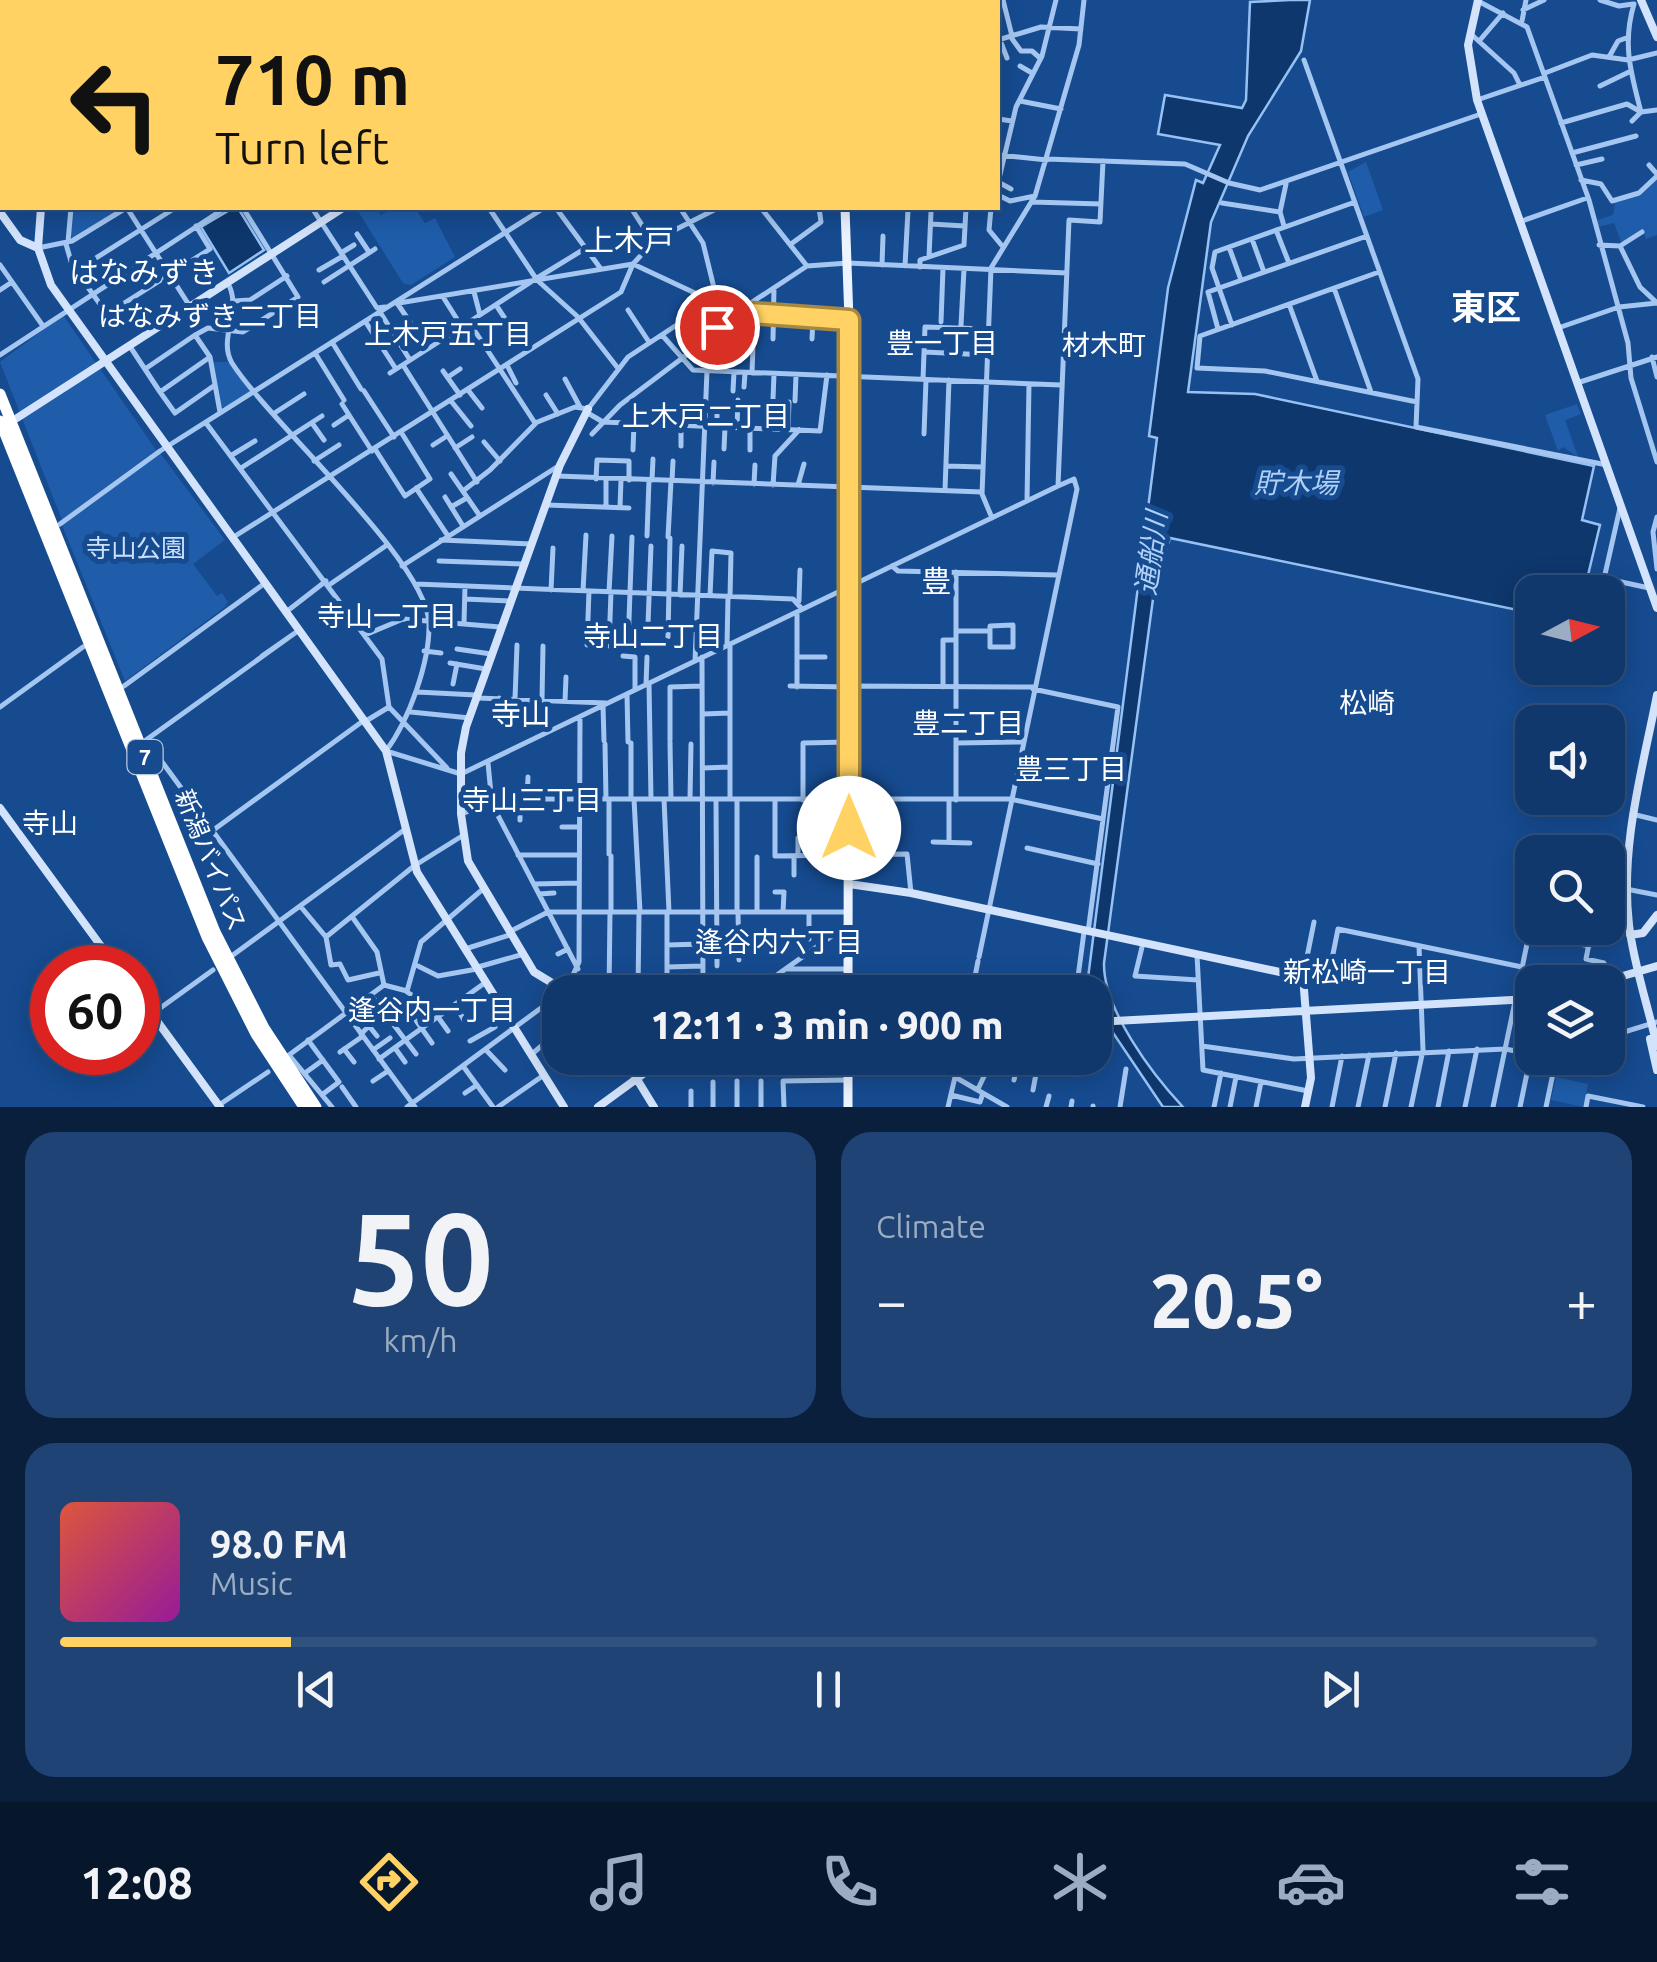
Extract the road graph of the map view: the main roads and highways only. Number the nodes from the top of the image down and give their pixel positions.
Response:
1 (845, 210) edge
2 (0, 394) edge
3 (0, 421) edge
4 (848, 975) edge
5 (848, 1075) edge
6 (324, 1104) edge
7 (300, 1107) edge
8 (848, 1107) edge

1 - 4 main road
2 - 6 highway, 新潟バイパス / 7
3 - 7 highway, 新潟バイパス / 7
5 - 8 main road

